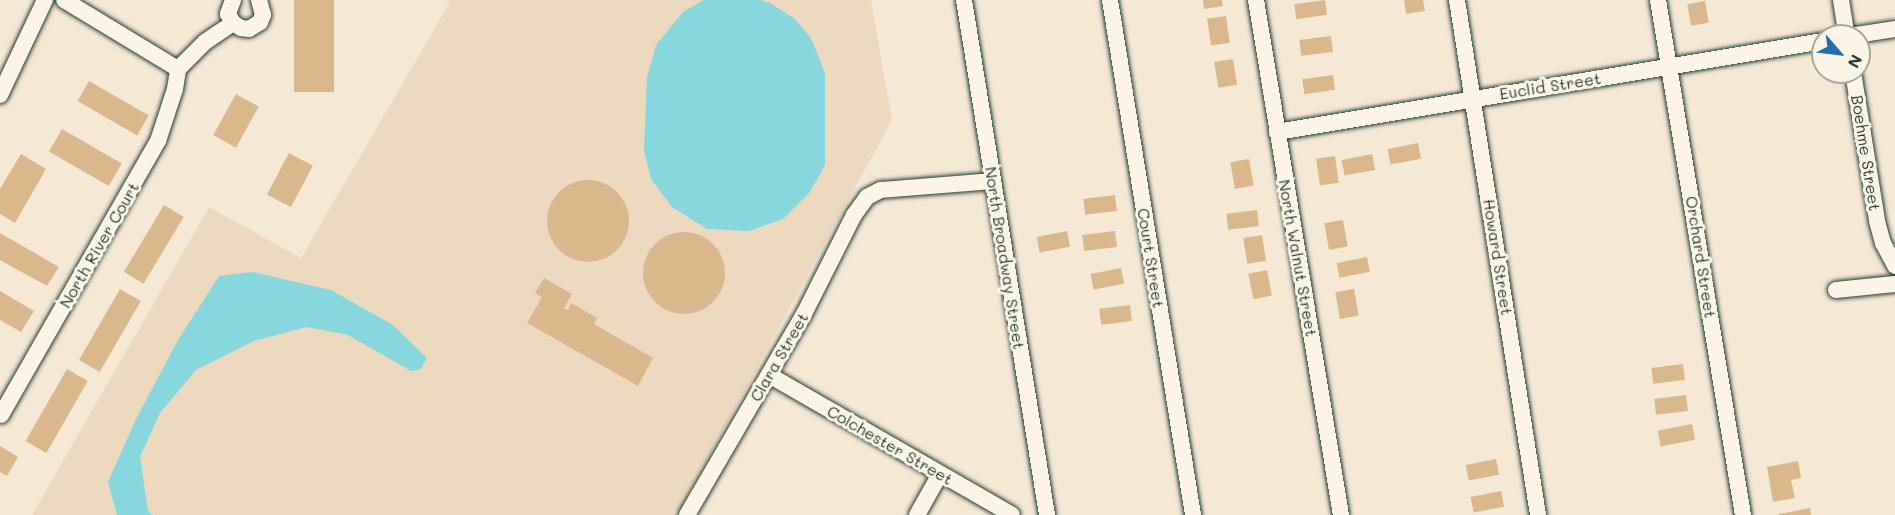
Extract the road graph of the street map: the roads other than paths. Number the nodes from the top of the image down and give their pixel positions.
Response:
1 (45, 0) edge
2 (64, 0) edge
3 (233, 0) edge
4 (259, 0) edge
5 (964, 0) edge
6 (1110, 0) edge
7 (1256, 0) edge
8 (1457, 0) edge
9 (1658, 0) edge
10 (1841, 0) edge
11 (233, 23) junction
12 (1846, 24) edge
13 (1895, 29) edge
14 (1871, 33) edge
15 (1811, 42) edge
16 (1670, 67) junction
17 (178, 69) junction
18 (1854, 84) edge
19 (0, 95) edge
20 (1473, 98) junction
21 (1277, 132) junction
22 (992, 181) junction
23 (1895, 266) edge
24 (1895, 284) edge
25 (1836, 290) dead end
26 (769, 375) junction
27 (1, 415) edge
28 (940, 474) junction
29 (687, 515) edge
30 (917, 515) edge
31 (1012, 515) edge
32 (1047, 515) edge
33 (1193, 515) edge
34 (1341, 515) edge
35 (1538, 515) edge
36 (1743, 515) edge

1 - 19 street
2 - 17 street
3 - 11 street
4 - 11 street
5 - 22 street, North Broadway Street
6 - 33 street, Court Street
7 - 21 street, North Walnut Street
8 - 20 street, Howard Street
9 - 16 street, Orchard Street
10 - 12 street
11 - 17 street
13 - 14 street
15 - 16 street, Euclid Street
16 - 20 street, Euclid Street
16 - 36 street, Orchard Street
17 - 27 street, North River Court
18 - 23 street, Boehme Street
20 - 21 street, Euclid Street
20 - 35 street, Howard Street
21 - 34 street, North Walnut Street
22 - 26 street, Clara Street
22 - 32 street, North Broadway Street
24 - 25 street
26 - 28 street, Colchester Street
26 - 29 street, Clara Street
28 - 30 street
28 - 31 street, Colchester Street

